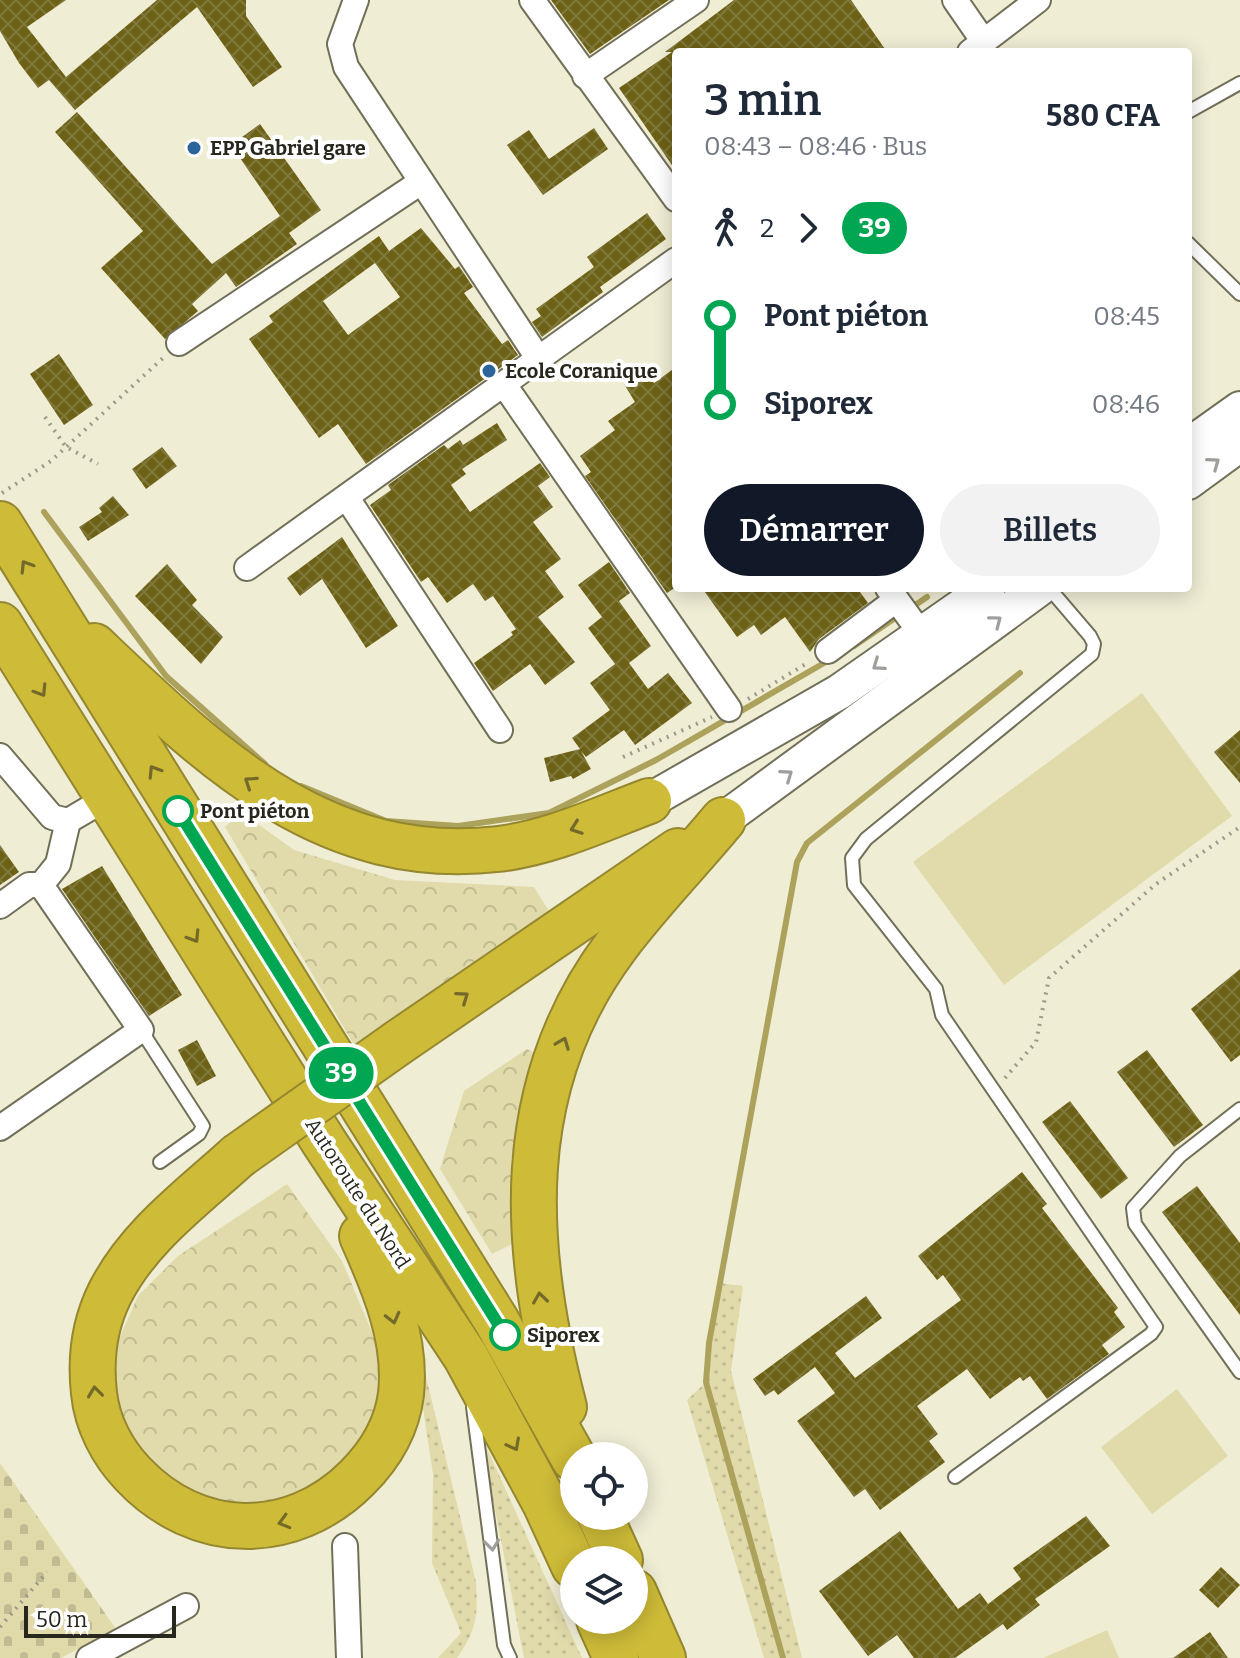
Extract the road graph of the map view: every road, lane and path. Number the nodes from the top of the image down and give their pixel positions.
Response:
1 (356, 0) edge
2 (532, 0) edge
3 (696, 0) edge
4 (955, 0) edge
5 (1038, 0) edge
6 (977, 47) edge
7 (585, 76) junction
8 (1240, 83) edge
9 (1192, 110) edge
10 (421, 182) junction
11 (672, 194) edge
12 (1192, 247) edge
13 (672, 269) edge
14 (1240, 294) edge
15 (179, 343) joint
16 (540, 361) junction
17 (505, 386) junction
18 (1240, 409) edge
19 (45, 417) dead end
20 (1192, 443) edge
21 (1240, 444) edge
22 (66, 447) junction
23 (98, 464) dead end
24 (1192, 479) edge
25 (0, 495) edge
26 (347, 498) junction
27 (0, 524) edge
28 (247, 568) dead end
29 (973, 592) edge
30 (1035, 592) edge
31 (1052, 592) edge
32 (51, 606) junction
33 (904, 610) edge
34 (0, 625) edge
35 (828, 651) joint
36 (729, 709) junction
37 (500, 730) dead end
38 (0, 756) edge
39 (623, 757) dead end
40 (107, 798) junction
41 (649, 801) joint
42 (723, 820) junction
43 (68, 821) junction
44 (1240, 827) edge
45 (41, 885) junction
46 (0, 906) edge
47 (141, 1030) junction
48 (995, 1088) junction
49 (1240, 1109) edge
50 (0, 1128) edge
51 (324, 1142) junction
52 (160, 1162) dead end
53 (466, 1357) junction
54 (1240, 1372) edge
55 (566, 1442) edge
56 (571, 1442) edge
57 (955, 1477) dead end
58 (345, 1546) dead end
59 (565, 1546) edge
60 (47, 1572) dead end
61 (186, 1606) dead end
62 (648, 1624) edge
63 (0, 1627) edge
64 (605, 1634) edge
65 (504, 1645) junction
66 (111, 1653) edge
67 (89, 1658) edge
68 (349, 1658) edge
69 (496, 1658) edge
70 (510, 1658) edge
71 (616, 1658) edge
72 (663, 1658) edge

1 - 10 street
2 - 7 street
3 - 7 street
4 - 6 street
5 - 6 street
7 - 11 street
8 - 9 lane
10 - 15 street
10 - 16 street
12 - 14 lane
13 - 16 street
15 - 22 path
16 - 17 street
17 - 26 street
17 - 36 street
18 - 20 main road
19 - 22 path
24 -> 21 main road
22 - 23 path
22 - 25 path
26 - 28 street
26 - 37 street
32 -> 27 highway
29 - 33 main road
42 -> 30 main road
31 - 48 lane
41 -> 32 highway
55 -> 32 highway
33 - 35 street
33 -> 41 main road
34 -> 40 highway, Autoroute du Nord
35 - 36 path
36 - 39 path
38 - 43 street
40 - 43 street
40 -> 51 highway, Autoroute du Nord
51 -> 42 highway, bridge
56 -> 42 highway
43 - 45 street
44 - 48 path
45 - 46 street
45 - 47 street
47 - 50 street
47 - 52 lane
48 - 57 lane
49 - 54 lane
51 - 53 highway, Autoroute du Nord
53 -> 59 highway, Autoroute du Nord
53 -> 65 lane
58 - 68 street
60 - 63 path
61 - 66 street
62 - 72 highway
64 - 71 highway
65 - 69 lane
65 - 70 lane
66 - 67 street

